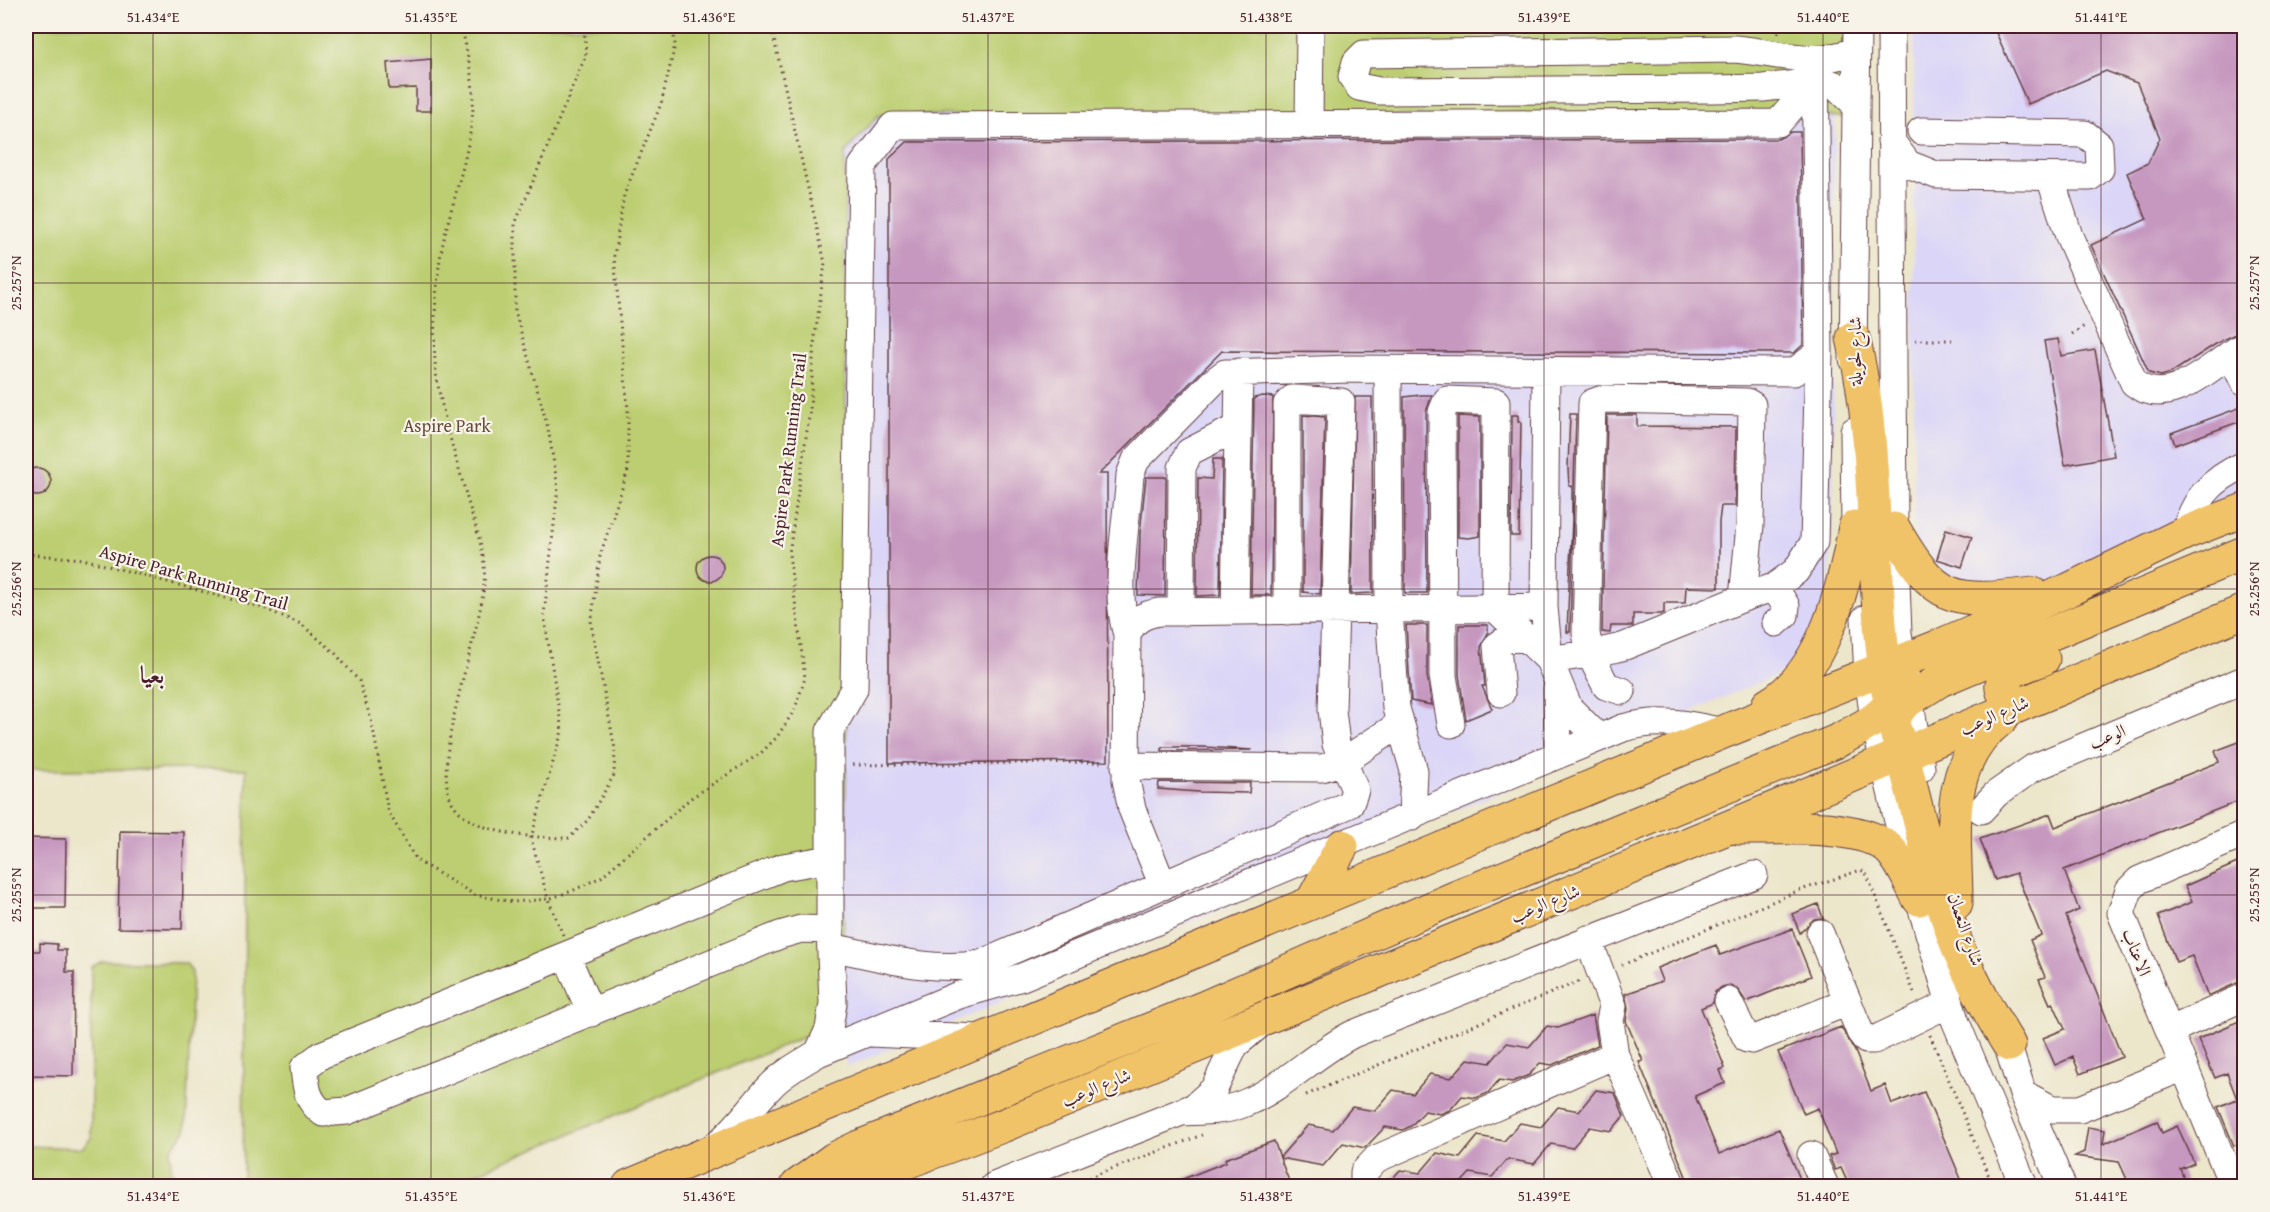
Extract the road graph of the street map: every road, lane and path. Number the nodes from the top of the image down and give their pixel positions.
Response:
1 (462, 26) edge
2 (584, 26) edge
3 (673, 26) edge
4 (771, 26) edge
5 (1310, 26) edge
6 (1891, 26) edge
7 (1857, 38) edge
8 (1810, 75) junction
9 (1856, 105) junction
10 (1309, 126) junction
11 (1921, 131) dead end
12 (2019, 134) junction
13 (1891, 141) junction
14 (1935, 175) junction
15 (2019, 177) junction
16 (2050, 177) junction
17 (1892, 242) junction
18 (1853, 338) junction
19 (1893, 340) junction
20 (1953, 340) dead end
21 (2237, 350) edge
22 (1819, 353) junction
23 (1388, 370) junction
24 (1546, 370) junction
25 (1693, 371) junction
26 (1239, 372) junction
27 (1794, 372) junction
28 (2244, 382) edge
29 (1817, 398) junction
30 (1695, 400) junction
31 (1170, 425) junction
32 (1236, 428) junction
33 (1189, 452) junction
34 (2244, 465) edge
35 (2244, 510) edge
36 (1855, 527) junction
37 (1894, 529) junction
38 (2185, 533) junction
39 (2244, 553) edge
40 (26, 554) edge
41 (2244, 573) edge
42 (1774, 587) junction
43 (2068, 590) junction
44 (1743, 598) junction
45 (1495, 608) junction
46 (1544, 608) junction
47 (1443, 609) junction
48 (1336, 610) junction
49 (1389, 610) junction
50 (1235, 611) junction
51 (1287, 611) junction
52 (2244, 611) edge
53 (1181, 612) junction
54 (1776, 623) dead end
55 (2229, 626) edge
56 (1126, 634) junction
57 (1522, 637) junction
58 (1590, 654) junction
59 (1885, 669) junction
60 (1553, 672) junction
61 (2244, 680) edge
62 (1622, 691) dead end
63 (1501, 693) dead end
64 (2022, 703) junction
65 (1786, 708) junction
66 (1891, 711) junction
67 (1451, 724) dead end
68 (1723, 732) junction
69 (1403, 735) junction
70 (1599, 738) junction
71 (1901, 754) junction
72 (1558, 755) junction
73 (1344, 761) junction
74 (1124, 764) junction
75 (830, 766) junction
76 (1453, 800) junction
77 (1981, 810) dead end
78 (1412, 817) junction
79 (1727, 828) junction
80 (2244, 834) edge
81 (531, 838) junction
82 (1342, 846) junction
83 (830, 859) junction
84 (1754, 875) dead end
85 (1163, 886) junction
86 (548, 898) junction
87 (1918, 899) junction
88 (1312, 902) junction
89 (1956, 903) junction
90 (1820, 933) dead end
91 (831, 939) junction
92 (1580, 942) junction
93 (567, 957) junction
94 (2244, 997) edge
95 (1728, 1001) dead end
96 (1848, 1002) junction
97 (834, 1003) junction
98 (1950, 1003) junction
99 (1203, 1008) junction
100 (591, 1013) junction
101 (1274, 1014) junction
102 (2169, 1031) junction
103 (866, 1033) junction
104 (988, 1038) junction
105 (2009, 1045) junction
106 (818, 1053) junction
107 (1616, 1056) junction
108 (2184, 1067) junction
109 (1220, 1076) junction
110 (1265, 1092) junction
111 (2023, 1094) junction
112 (2080, 1109) junction
113 (1180, 1112) junction
114 (1811, 1155) dead end
115 (695, 1160) junction
116 (2057, 1175) edge
117 (629, 1186) edge
118 (797, 1186) edge
119 (843, 1186) edge
120 (994, 1186) edge
121 (1364, 1186) edge
122 (1672, 1186) edge
123 (1825, 1186) edge
124 (2024, 1186) edge
125 (2233, 1186) edge

1 - 81 path
2 - 81 path
3 - 81 path
4 - 86 path, Aspire Park Running Trail
5 - 10 street
6 - 13 street
7 - 8 street
7 - 9 street, شارع لحويلة
8 - 8 street
8 - 9 street
8 - 10 street
8 - 22 street
9 - 18 street, شارع لحويلة
10 - 75 street
11 - 12 street
12 - 15 street
12 - 16 street
13 - 14 street
13 - 17 street
14 - 15 street
14 - 17 street
15 - 16 street
16 - 21 street
17 - 19 street
18 - 36 street, شارع لحويلة
18 - 59 main road
19 - 20 path
19 - 37 street
21 - 28 street
22 - 27 street
22 - 29 street
23 - 24 street
23 - 26 street
23 - 49 street
24 - 25 street
24 - 46 street
25 - 27 street
25 - 30 street
26 - 31 street
26 - 32 street
27 - 29 street
29 - 42 street
30 - 44 street
30 - 58 street
31 - 33 street
31 - 56 street
32 - 33 street
32 - 50 street
33 - 53 street
34 - 38 street
35 - 38 main road
36 - 59 street, شارع لحويلة
36 - 68 main road
37 - 43 main road
37 - 59 street
38 - 43 main road
39 - 66 main road
40 - 86 path, Aspire Park Running Trail
41 - 64 main road
42 - 44 street
42 - 54 street
43 - 59 main road
44 - 58 street
45 - 46 street
45 - 47 street
45 - 47 street
45 - 57 street
46 - 60 street
47 - 49 street
47 - 67 street
48 - 49 street
48 - 51 street
48 - 51 street
48 - 73 street
49 - 69 street
50 - 51 street
50 - 53 street
52 - 55 main road, شارع الوعب
53 - 56 street
55 - 64 main road, شارع الوعب
56 - 74 street
57 - 60 street
57 - 63 street
58 - 60 street
58 - 62 street
59 - 65 main road
59 - 66 main road
60 - 70 street
60 - 72 street
61 - 77 street, الوعب
64 - 71 main road, شارع الوعب
64 - 89 main road
65 - 68 main road
65 - 99 main road
66 - 71 main road
66 - 99 main road
68 - 70 street
68 - 88 main road
69 - 73 street
69 - 76 street
69 - 78 street
70 - 72 street
71 - 79 main road, شارع الوعب
71 - 87 street, شارع النعمان
71 - 89 street, شارع النعمان
71 - 105 main road
72 - 76 street
73 - 74 street
73 - 85 street
74 - 75 path
74 - 85 street
75 - 83 street
76 - 78 street
78 - 82 street
79 - 87 main road
79 - 101 main road, شارع الوعب
80 - 102 street, الاعناب
81 - 86 path
82 - 88 main road
82 - 103 street
83 - 91 street
83 - 93 street
84 - 92 street
85 - 91 street
86 - 93 path
87 - 98 street, شارع النعمان
88 - 104 main road
89 - 105 street, شارع النعمان
90 - 96 street
91 - 97 street
91 - 100 street
92 - 107 street
92 - 110 street
93 - 100 street
93 - 100 street
94 - 102 street
95 - 96 street
96 - 98 street
97 - 103 street
97 - 106 street
98 - 124 street, شارع النعمان
99 - 118 main road
101 - 109 street
101 - 119 main road, شارع الوعب
102 - 108 street, الاعناب
103 - 104 street
103 - 106 street
104 - 115 main road
105 - 111 street, شارع النعمان
106 - 115 street
107 - 121 street
107 - 122 street
108 - 112 street
108 - 125 street, الاعناب
109 - 110 street
109 - 113 street
110 - 113 street
111 - 112 street
111 - 116 street, شارع النعمان
112 - 116 street
113 - 120 street
114 - 123 street
115 - 117 main road

